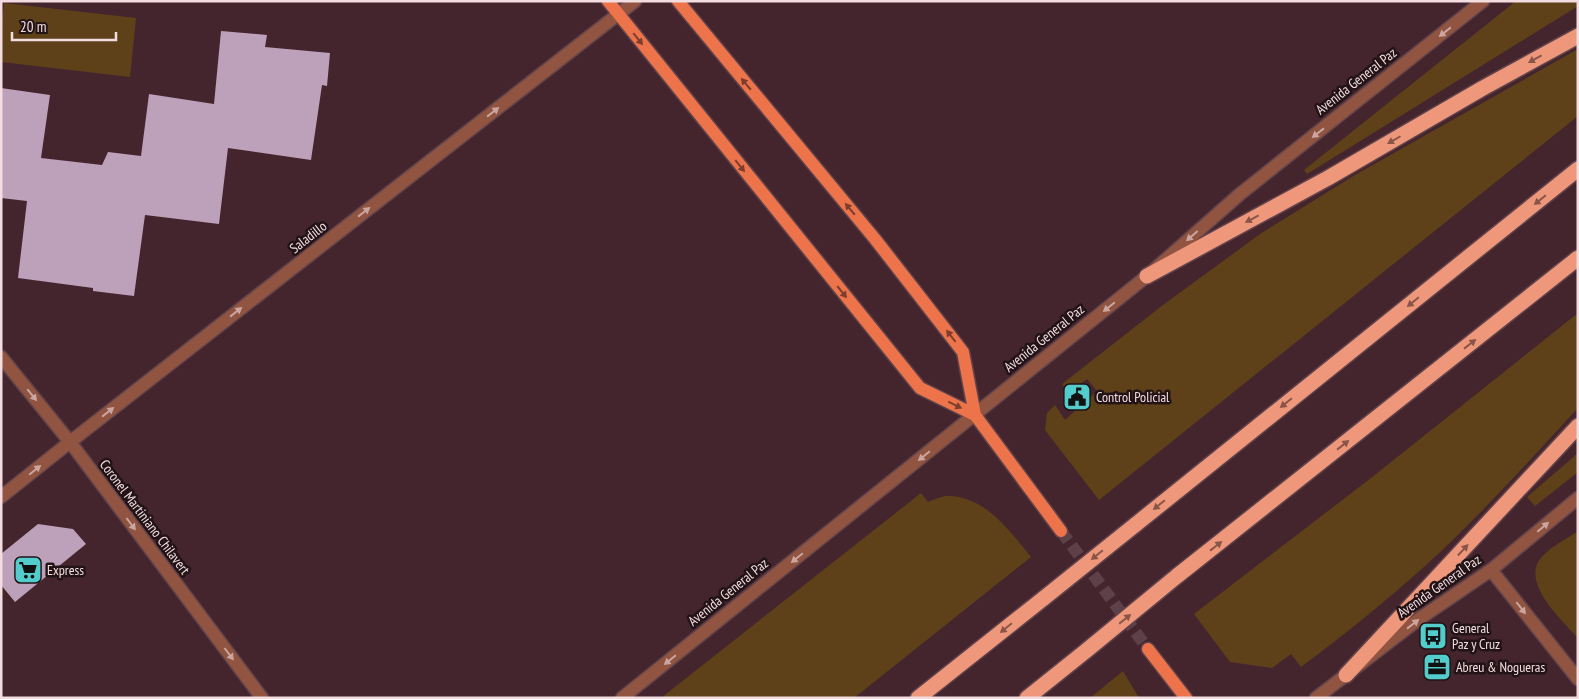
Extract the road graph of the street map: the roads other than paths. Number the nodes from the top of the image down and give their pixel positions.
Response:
1 (608, 1) edge
2 (635, 1) edge
3 (678, 1) edge
4 (1483, 1) edge
5 (618, 15) junction
6 (1578, 36) edge
7 (1578, 170) edge
8 (1578, 258) edge
9 (1147, 276) junction
10 (1, 357) edge
11 (975, 415) junction
12 (1578, 426) edge
13 (70, 442) junction
14 (1, 497) edge
15 (1578, 498) edge
16 (1061, 531) tunnel mouth
17 (1491, 570) junction
18 (1148, 649) tunnel mouth
19 (1346, 675) junction
20 (1578, 679) edge
21 (262, 698) edge
22 (622, 698) edge
23 (918, 698) edge
24 (1027, 698) edge
25 (1186, 698) edge
26 (1316, 698) edge

1 - 5 main road
2 - 5 street, Saladillo
11 -> 3 main road
4 -> 9 street, Avenida General Paz
5 -> 11 main road
13 -> 5 street, Saladillo
6 -> 9 highway
7 -> 23 highway, bridge
24 -> 8 highway, bridge
9 -> 11 street, Avenida General Paz
10 -> 13 street, Coronel Martiniano Chilavert
11 - 16 main road
11 -> 22 street, Avenida General Paz
19 -> 12 highway
14 -> 13 street, Saladillo
13 -> 21 street, Coronel Martiniano Chilavert
17 -> 15 street, Avenida General Paz
19 -> 17 street, Avenida General Paz
17 -> 20 street
18 - 25 main road
19 - 26 street, Avenida General Paz

